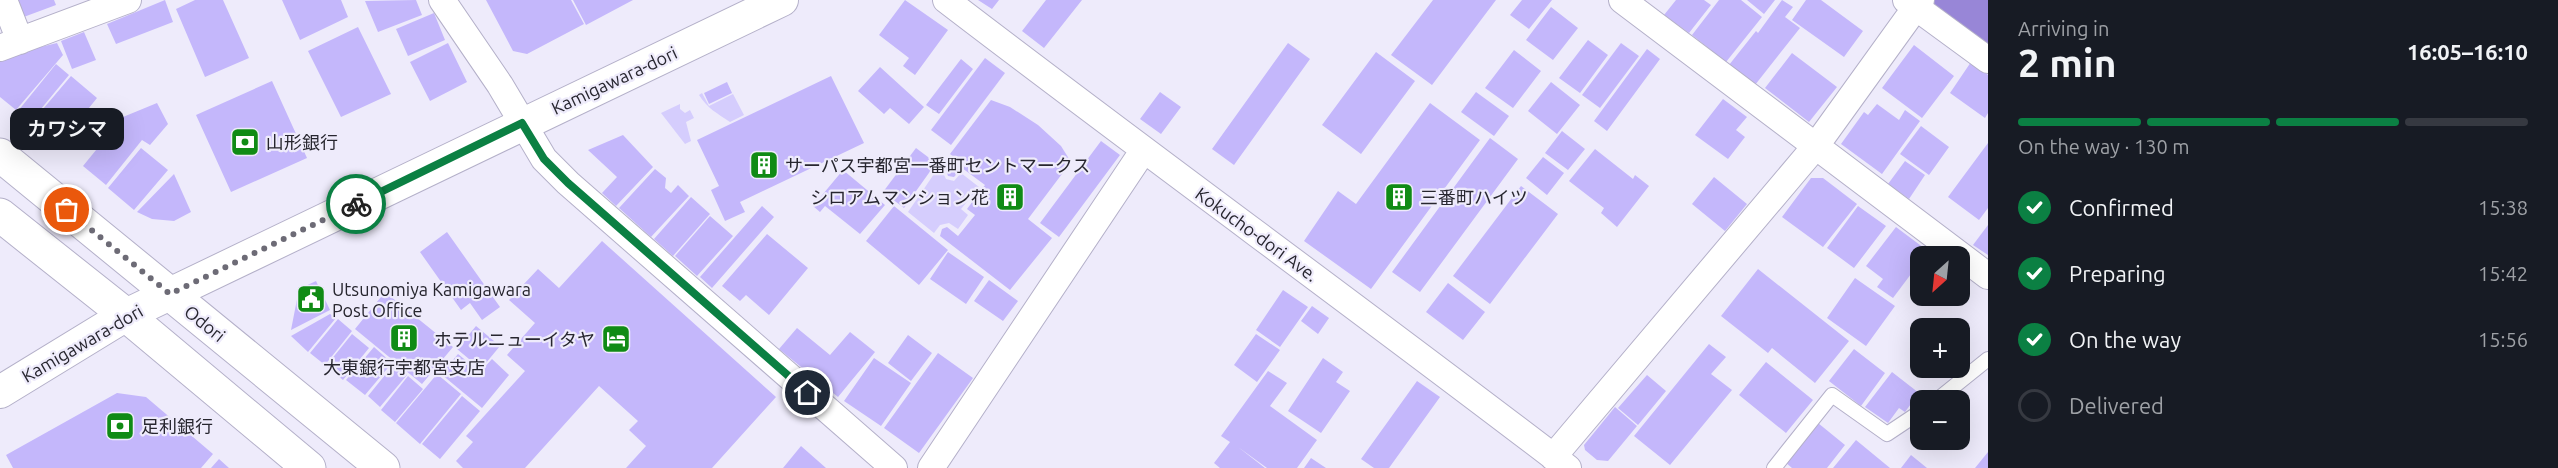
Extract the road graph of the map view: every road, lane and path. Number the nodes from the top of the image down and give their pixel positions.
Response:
1 (4, 0) edge
2 (128, 0) edge
3 (442, 0) edge
4 (782, 0) edge
5 (946, 0) edge
6 (1622, 0) edge
7 (1914, 2) edge
8 (10, 45) edge
9 (1988, 60) edge
10 (522, 123) junction
11 (1815, 147) junction
12 (1143, 151) junction
13 (0, 155) edge
14 (0, 216) edge
15 (1988, 276) edge
16 (170, 294) junction
17 (126, 315) junction
18 (1988, 359) edge
19 (1949, 390) edge
20 (0, 392) edge
21 (1910, 419) edge
22 (1561, 464) edge
23 (309, 468) edge
24 (383, 468) edge
25 (894, 468) edge
26 (931, 468) edge
27 (1774, 468) edge

1 - 8 street
2 - 8 street
3 - 10 street
4 - 10 street, Kamigawara-dori
5 - 12 street, Kokucho-dori Ave.
6 - 11 street
7 - 9 street
7 - 11 street
10 - 16 street, Kamigawara-dori
10 - 25 street
11 - 15 street
11 - 22 street
12 - 22 street, Kokucho-dori Ave.
12 - 26 street
13 - 16 main road, Odori
14 - 17 main road
16 - 17 street, Kamigawara-dori
16 - 24 main road, Odori
17 - 20 street, Kamigawara-dori
17 - 23 main road
18 - 19 lane
21 - 27 lane

